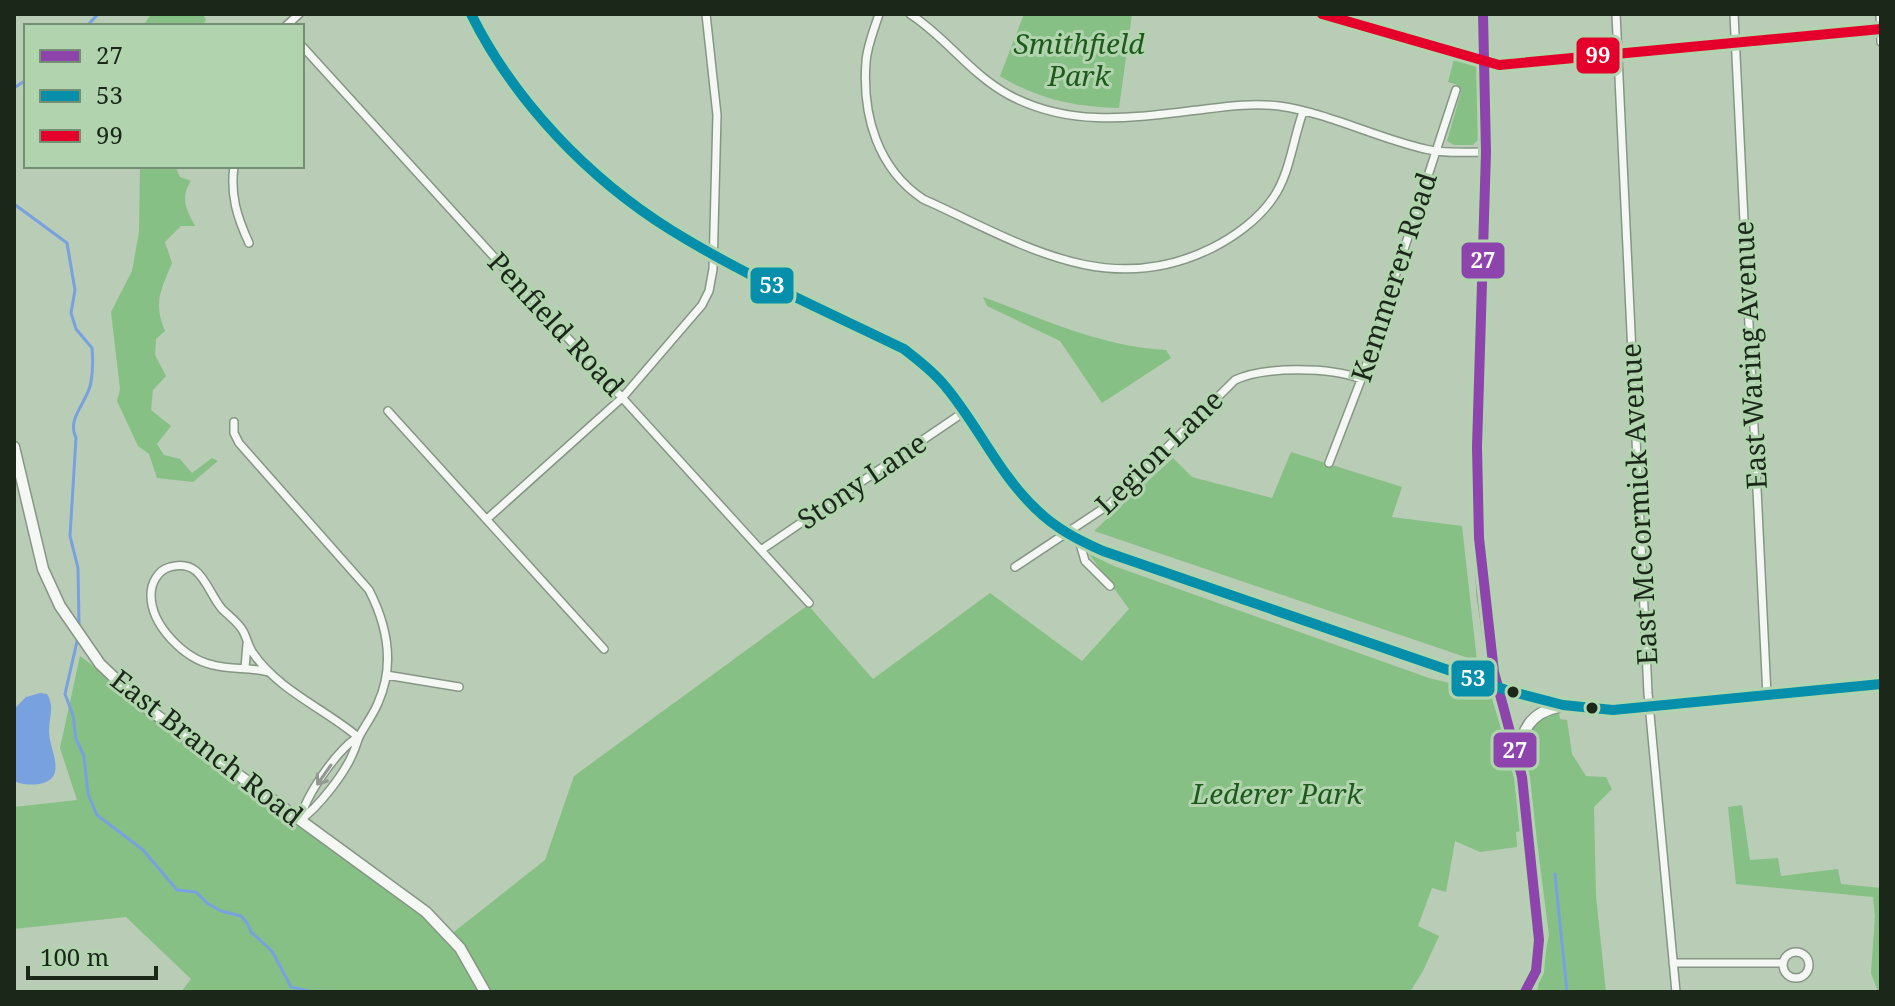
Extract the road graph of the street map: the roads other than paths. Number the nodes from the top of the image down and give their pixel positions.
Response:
1 (471, 14) edge
2 (706, 14) edge
3 (879, 14) edge
4 (910, 14) edge
5 (1322, 14) edge
6 (1483, 14) edge
7 (1616, 14) edge
8 (1734, 14) edge
9 (1880, 14) edge
10 (1881, 29) edge
11 (1881, 42) edge
12 (1735, 43) junction
13 (304, 48) edge
14 (1618, 54) junction
15 (1485, 63) junction
16 (1456, 90) dead end
17 (1303, 112) junction
18 (1436, 151) junction
19 (1486, 152) junction
20 (234, 168) edge
21 (249, 243) dead end
22 (714, 255) junction
23 (1361, 379) junction
24 (623, 397) junction
25 (388, 411) dead end
26 (964, 412) junction
27 (234, 422) dead end
28 (14, 447) edge
29 (1329, 463) dead end
30 (487, 519) junction
31 (1066, 533) junction
32 (1079, 540) junction
33 (761, 550) junction
34 (1015, 567) dead end
35 (1110, 586) dead end
36 (809, 603) dead end
37 (247, 641) junction
38 (604, 649) dead end
39 (245, 668) junction
40 (268, 672) junction
41 (386, 675) junction
42 (1881, 684) edge
43 (459, 687) dead end
44 (1499, 687) junction
45 (1767, 696) junction
46 (1563, 705) junction
47 (1649, 708) junction
48 (358, 737) junction
49 (1518, 757) junction
50 (300, 820) junction
51 (1673, 963) junction
52 (1783, 963) dead end
53 (485, 992) edge
54 (1525, 992) edge
55 (1676, 992) edge

1 - 22 main road
2 - 22 street
3 - 17 street
4 - 17 street
5 - 15 street
6 - 15 main road
7 - 14 street, East McCormick Avenue
8 - 12 street, East Waring Avenue
9 - 10 street
10 - 11 street
10 - 12 main road
12 - 14 main road
12 - 45 street, East Waring Avenue
13 - 24 street, Penfield Road
14 - 15 main road
14 - 47 street, East McCormick Avenue
15 - 19 main road
16 - 18 street, Kemmerer Road
17 - 18 street
18 - 19 street
18 - 23 street, Kemmerer Road
19 - 44 main road
20 - 21 street
22 - 24 street
22 - 26 main road
23 - 29 street, Kemmerer Road
23 - 31 street, Legion Lane
24 - 30 street
24 - 33 street, Penfield Road
25 - 30 street
26 - 31 main road
26 - 33 street, Stony Lane
27 - 41 street
28 - 50 main road, East Branch Road
30 - 38 street
31 - 32 main road
31 - 34 street, Legion Lane
32 - 35 street
32 - 44 main road
33 - 36 street, Penfield Road
37 - 39 street
37 - 39 street
37 - 40 street
39 - 40 street
40 - 48 street
41 - 43 street
41 - 48 street
42 - 45 main road
44 - 46 main road
44 - 49 street
45 - 47 main road
46 - 47 main road
46 - 49 main road
47 - 51 street, East McCormick Avenue
48 - 50 street
49 - 54 street
50 - 53 main road, East Branch Road
51 - 52 street
51 - 55 street, East McCormick Avenue

